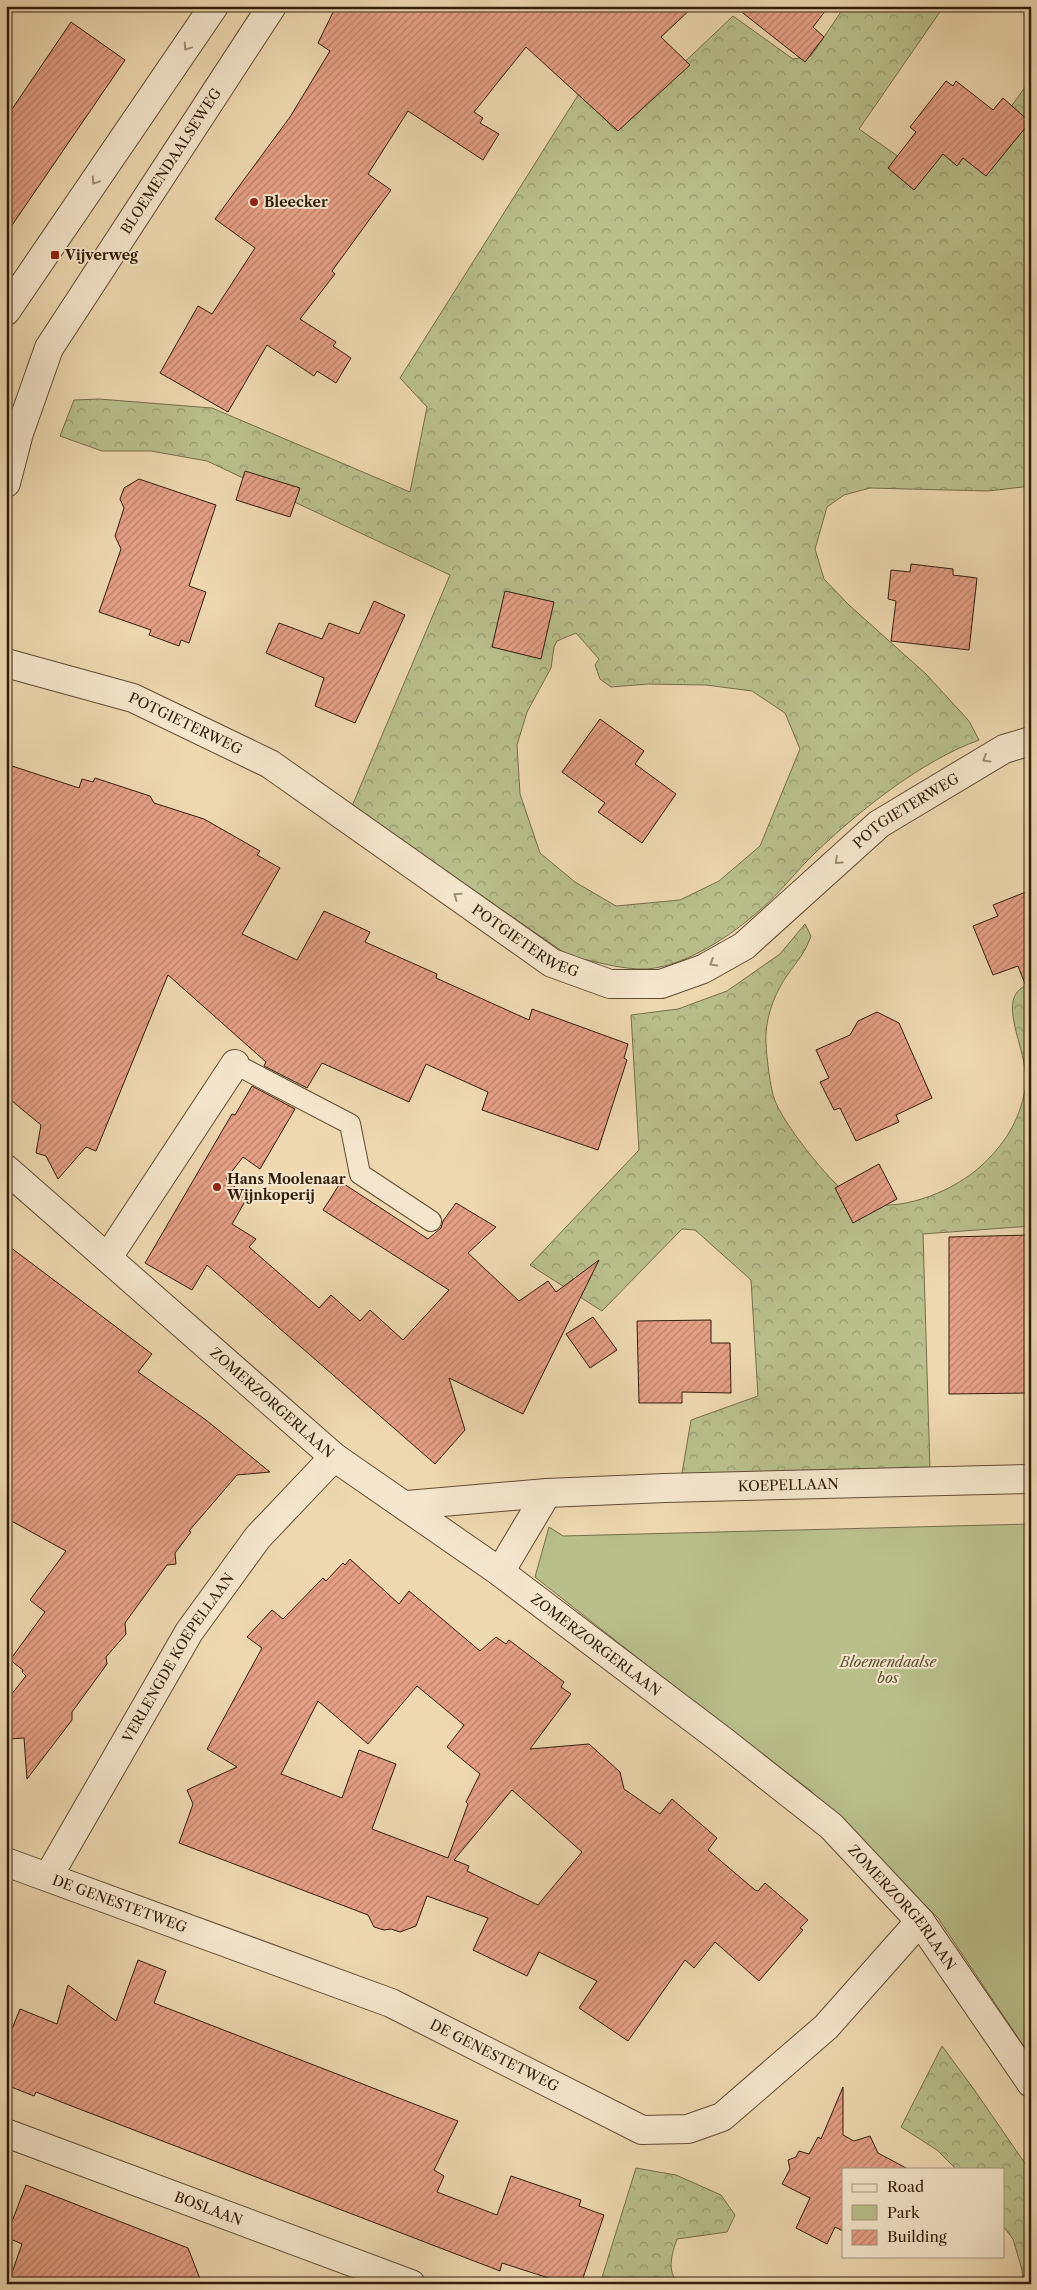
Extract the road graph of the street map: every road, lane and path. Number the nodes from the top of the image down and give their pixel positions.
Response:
1 (214, 6) edge
2 (272, 6) edge
3 (6, 311) edge
4 (13, 431) edge
5 (6, 483) edge
6 (6, 663) edge
7 (1031, 741) edge
8 (235, 1064) joint
9 (6, 1169) edge
10 (431, 1221) dead end
11 (108, 1257) junction
12 (334, 1457) junction
13 (1031, 1479) edge
14 (547, 1493) junction
15 (407, 1505) junction
16 (500, 1572) junction
17 (6, 1862) edge
18 (48, 1877) junction
19 (920, 1921) junction
20 (1031, 2083) edge
21 (6, 2133) edge
22 (411, 2284) edge

1 -> 3 street
2 - 4 street, BLOEMENDAALSEWEG
4 - 5 street, BLOEMENDAALSEWEG
7 -> 6 street, POTGIETERWEG
8 - 10 lane
8 - 11 street
9 - 11 street, ZOMERZORGERLAAN
11 - 12 street, ZOMERZORGERLAAN
12 - 15 street, ZOMERZORGERLAAN
12 - 18 street, VERLENGDE KOEPELLAAN
13 - 14 street, KOEPELLAAN
14 - 15 street, KOEPELLAAN
14 - 16 street
15 - 16 street, ZOMERZORGERLAAN
16 - 19 street, ZOMERZORGERLAAN
17 - 18 street, DE GENESTETWEG
18 - 19 street, DE GENESTETWEG
19 - 20 street, ZOMERZORGERLAAN
21 - 22 street, BOSLAAN

